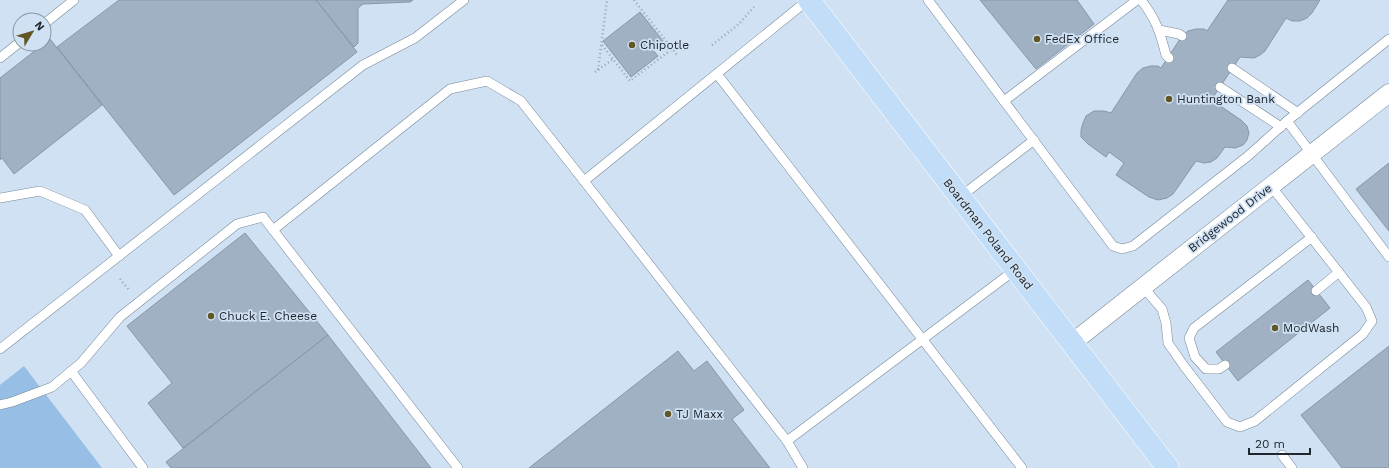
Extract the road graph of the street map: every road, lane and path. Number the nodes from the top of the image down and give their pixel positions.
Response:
1 (74, 0) edge
2 (464, 0) edge
3 (607, 0) edge
4 (634, 0) edge
5 (808, 0) edge
6 (928, 0) edge
7 (1137, 0) edge
8 (1141, 0) edge
9 (754, 7) dead end
10 (52, 18) edge
11 (1159, 30) junction
12 (1182, 36) dead end
13 (1389, 39) edge
14 (602, 45) junction
15 (712, 45) dead end
16 (12, 48) edge
17 (672, 49) junction
18 (677, 55) dead end
19 (0, 58) edge
20 (613, 58) junction
21 (1169, 58) dead end
22 (1232, 68) dead end
23 (598, 70) junction
24 (596, 72) dead end
25 (717, 74) junction
26 (1220, 87) dead end
27 (1389, 93) edge
28 (1004, 101) junction
29 (1298, 113) junction
30 (1284, 124) junction
31 (1034, 140) junction
32 (1311, 154) junction
33 (584, 181) junction
34 (1271, 186) junction
35 (960, 197) junction
36 (0, 198) edge
37 (273, 230) junction
38 (1312, 237) junction
39 (119, 256) junction
40 (1389, 257) edge
41 (1015, 270) junction
42 (1339, 272) junction
43 (120, 278) dead end
44 (1143, 287) junction
45 (1316, 291) dead end
46 (132, 294) dead end
47 (922, 340) junction
48 (1072, 343) junction
49 (0, 350) edge
50 (1225, 364) dead end
51 (71, 371) junction
52 (0, 405) edge
53 (787, 441) junction
54 (1282, 455) dead end
55 (143, 468) edge
56 (458, 468) edge
57 (803, 468) edge
58 (1022, 468) edge
59 (1168, 468) edge
60 (1292, 468) edge

1 - 10 lane
2 - 39 lane
3 - 14 path
4 - 17 path
5 - 25 lane
5 - 35 main road, Boardman Poland Road
6 - 28 lane
7 - 28 lane
8 - 11 lane
9 - 15 path
11 - 12 lane
11 - 21 lane
13 - 29 lane
14 - 20 path
14 - 23 path
16 - 19 lane
17 - 18 path
17 - 20 path
20 - 23 path
22 - 29 lane
23 - 24 path
25 - 33 lane
25 - 47 lane
26 - 30 lane
27 - 32 street, Bridgewood Drive
28 - 31 lane
29 - 30 lane
30 - 31 lane
30 - 32 lane
31 - 35 lane
32 - 34 street, Bridgewood Drive
32 - 40 lane
33 - 37 lane
33 - 53 lane
34 - 38 lane
34 - 44 street, Bridgewood Drive
35 - 41 main road, Boardman Poland Road
36 - 39 lane
37 - 51 lane
37 - 56 lane
38 - 42 lane
38 - 50 lane
39 - 49 lane
41 - 47 lane
41 - 48 main road, Boardman Poland Road
42 - 44 lane
42 - 45 lane
43 - 46 path
44 - 48 street, Bridgewood Drive
47 - 53 lane
47 - 58 lane
48 - 59 main road, Boardman Poland Road
51 - 52 lane
51 - 55 lane
53 - 57 lane
54 - 60 lane

